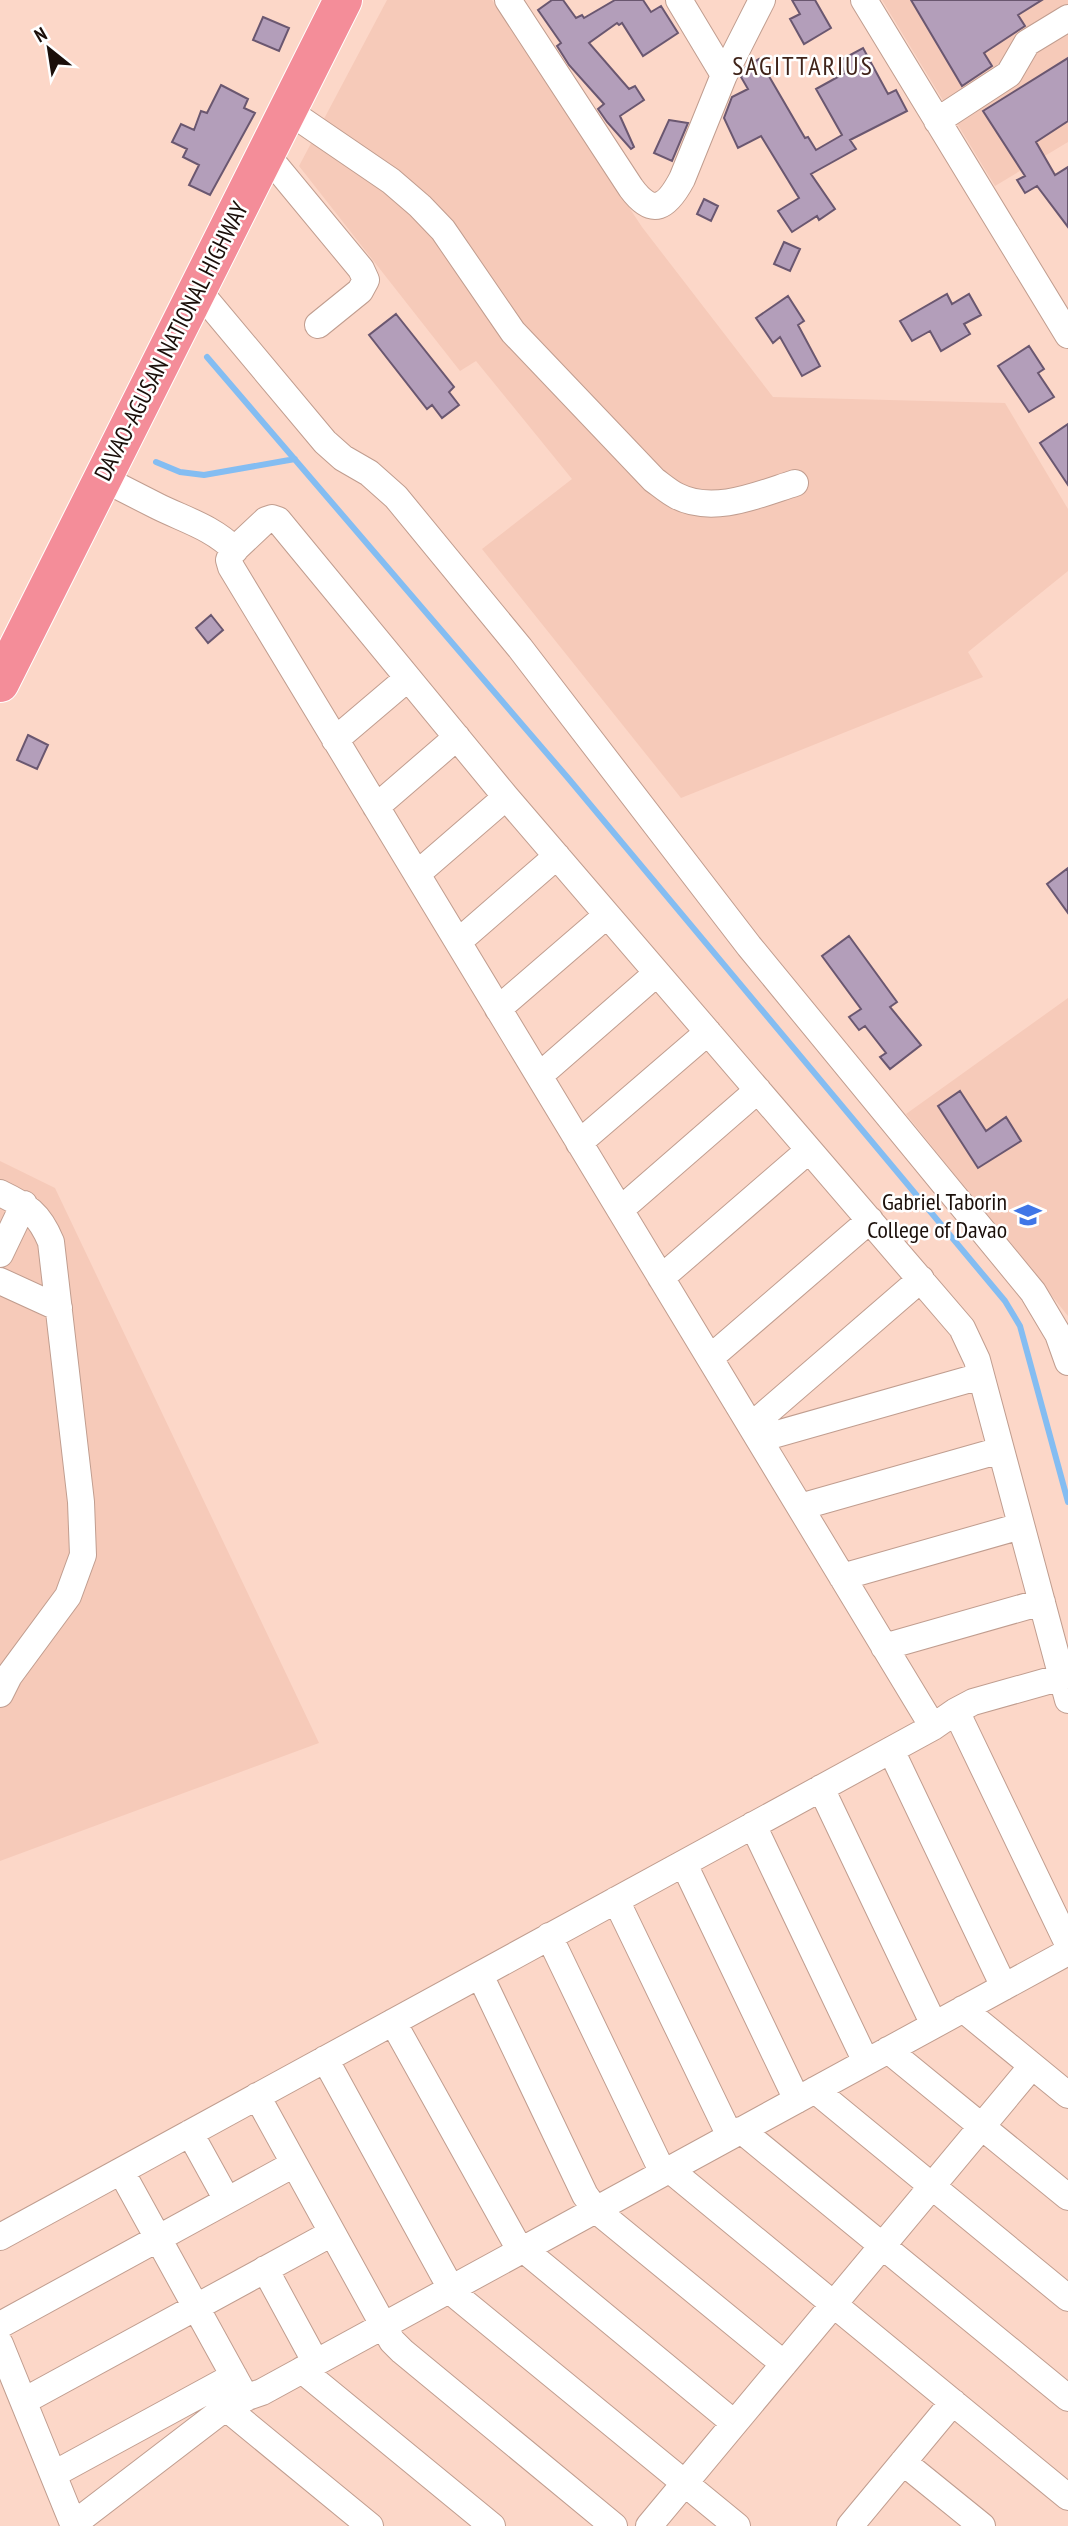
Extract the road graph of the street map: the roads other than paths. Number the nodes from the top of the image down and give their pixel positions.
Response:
1 (343, 0) edge
2 (508, 0) edge
3 (679, 0) edge
4 (762, 0) edge
5 (864, 0) edge
6 (1068, 19) edge
7 (724, 75) junction
8 (287, 110) junction
9 (937, 121) junction
10 (265, 153) junction
11 (197, 289) junction
12 (318, 325) dead end
13 (1068, 335) edge
14 (102, 478) junction
15 (795, 482) dead end
16 (234, 550) junction
17 (408, 678) junction
18 (0, 683) edge
19 (457, 737) junction
20 (335, 740) junction
21 (506, 797) junction
22 (376, 807) junction
23 (557, 856) junction
24 (416, 874) junction
25 (607, 915) junction
26 (458, 942) junction
27 (657, 973) junction
28 (498, 1009) junction
29 (708, 1032) junction
30 (539, 1076) junction
31 (758, 1090) junction
32 (579, 1143) junction
33 (809, 1150) junction
34 (0, 1193) edge
35 (24, 1205) junction
36 (620, 1210) junction
37 (870, 1220) junction
38 (0, 1254) edge
39 (661, 1278) junction
40 (920, 1279) junction
41 (0, 1281) edge
42 (59, 1308) junction
43 (710, 1359) junction
44 (1068, 1362) edge
45 (981, 1376) junction
46 (755, 1432) junction
47 (1001, 1450) junction
48 (800, 1507) junction
49 (1021, 1526) junction
50 (842, 1577) junction
51 (1042, 1602) junction
52 (884, 1647) junction
53 (1065, 1688) edge
54 (0, 1694) edge
55 (956, 1711) junction
56 (933, 1727) junction
57 (891, 1750) junction
58 (821, 1788) junction
59 (753, 1825) junction
60 (684, 1864) junction
61 (617, 1900) junction
62 (549, 1937) junction
63 (1068, 1944) edge
64 (1068, 1952) edge
65 (480, 1975) junction
66 (1004, 1987) junction
67 (963, 2009) junction
68 (393, 2022) junction
69 (934, 2025) junction
70 (877, 2056) junction
71 (325, 2059) junction
72 (1032, 2066) junction
73 (806, 2095) junction
74 (1068, 2095) edge
75 (257, 2096) junction
76 (981, 2126) junction
77 (190, 2133) junction
78 (736, 2133) junction
79 (294, 2164) junction
80 (121, 2171) junction
81 (666, 2171) junction
82 (932, 2186) junction
83 (1068, 2197) edge
84 (227, 2200) junction
85 (596, 2210) junction
86 (332, 2233) junction
87 (0, 2236) edge
88 (158, 2238) junction
89 (882, 2246) junction
90 (523, 2250) junction
91 (265, 2269) junction
92 (451, 2289) junction
93 (1068, 2298) edge
94 (833, 2304) junction
95 (196, 2307) junction
96 (0, 2325) edge
97 (383, 2326) junction
98 (0, 2344) edge
99 (784, 2364) junction
100 (309, 2366) junction
101 (235, 2394) junction
102 (1068, 2398) edge
103 (24, 2401) junction
104 (953, 2402) junction
105 (734, 2423) junction
106 (903, 2462) junction
107 (54, 2474) junction
108 (685, 2483) junction
109 (1068, 2497) edge
110 (74, 2524) edge
111 (854, 2524) edge
112 (370, 2526) edge
113 (492, 2526) edge
114 (614, 2526) edge
115 (649, 2526) edge
116 (737, 2526) edge
117 (982, 2526) edge

1 - 8 highway, DAVAO-AGUSAN NATIONAL HIGHWAY
2 - 7 street
3 - 7 street
4 - 7 street
5 - 9 street
6 - 9 street
8 - 10 highway, DAVAO-AGUSAN NATIONAL HIGHWAY
8 - 15 street
9 - 13 street
10 - 11 highway, DAVAO-AGUSAN NATIONAL HIGHWAY
10 - 12 street
11 - 14 highway, DAVAO-AGUSAN NATIONAL HIGHWAY
11 - 44 street
14 - 16 street
14 - 18 highway, DAVAO-AGUSAN NATIONAL HIGHWAY
16 - 17 street
16 - 20 street
17 - 19 street
17 - 20 street
19 - 21 street
19 - 22 street
20 - 22 street
21 - 23 street
21 - 24 street
22 - 24 street
23 - 25 street
23 - 26 street
24 - 26 street
25 - 27 street
25 - 28 street
26 - 28 street
27 - 29 street
27 - 30 street
28 - 30 street
29 - 31 street
29 - 32 street
30 - 32 street
31 - 33 street
31 - 36 street
32 - 36 street
33 - 37 street
33 - 39 street
34 - 35 street
35 - 38 street
35 - 42 street
36 - 39 street
37 - 40 street
37 - 43 street
39 - 43 street
40 - 45 street
40 - 46 street
41 - 42 street
42 - 54 street
43 - 46 street
45 - 46 street
45 - 47 street
46 - 48 street
47 - 48 street
47 - 49 street
48 - 50 street
49 - 50 street
49 - 51 street
50 - 52 street
51 - 52 street
51 - 53 street
52 - 56 street
53 - 55 street
55 - 56 street
55 - 63 street
56 - 57 street
57 - 58 street
57 - 66 street
58 - 59 street
58 - 69 street
59 - 60 street
59 - 70 street
60 - 61 street
60 - 73 street
61 - 62 street
61 - 78 street
62 - 65 street
62 - 81 street
64 - 66 street
65 - 68 street
65 - 85 street
66 - 67 street
67 - 69 street
67 - 72 street
68 - 71 street
68 - 90 street
69 - 70 street
70 - 73 street
70 - 76 street
71 - 75 street
71 - 92 street
72 - 74 street
72 - 76 street
73 - 78 street
73 - 82 street
75 - 77 street
75 - 79 street
76 - 82 street
76 - 83 street
77 - 80 street
77 - 84 street
78 - 81 street
78 - 89 street
79 - 84 street
79 - 86 street
80 - 87 street
80 - 88 street
81 - 85 street
81 - 94 street
82 - 89 street
82 - 93 street
84 - 88 street
85 - 90 street
85 - 99 street
86 - 91 street
86 - 97 street
88 - 95 street
88 - 96 street
89 - 94 street
89 - 102 street
90 - 92 street
90 - 105 street
91 - 95 street
91 - 100 street
92 - 97 street
92 - 108 street
94 - 99 street
94 - 104 street
95 - 101 street
95 - 103 street
97 - 100 street
97 - 114 street
98 - 103 street
99 - 105 street
100 - 101 street
100 - 113 street
101 - 107 street
101 - 110 street
101 - 112 street
103 - 107 street
104 - 106 street
104 - 109 street
105 - 108 street
106 - 111 street
106 - 117 street
107 - 110 street
108 - 115 street
108 - 116 street

